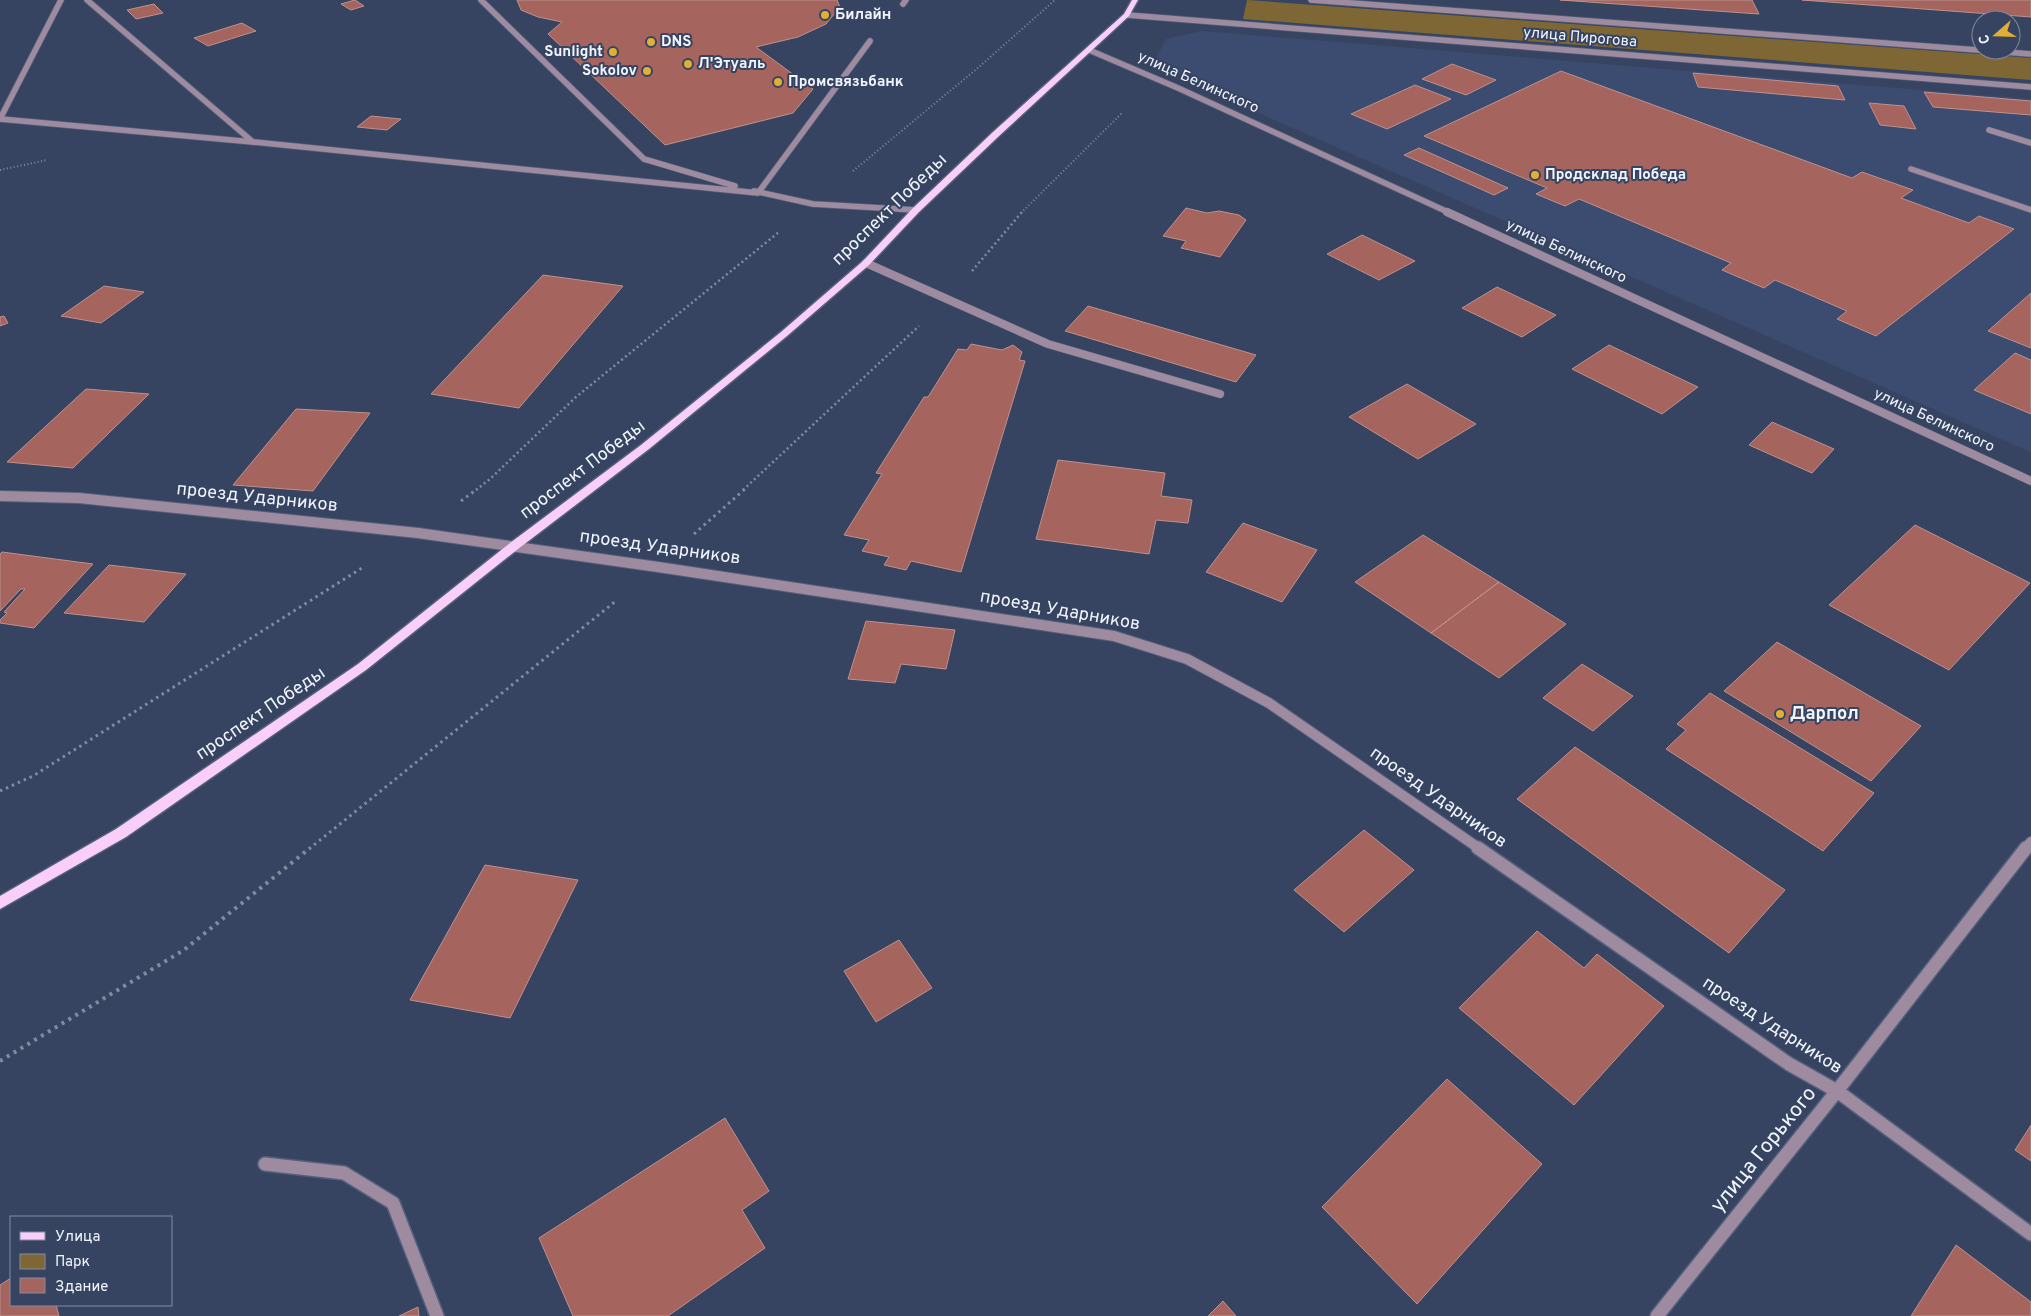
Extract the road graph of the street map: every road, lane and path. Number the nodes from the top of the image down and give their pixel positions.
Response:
1 (61, 0) edge
2 (87, 0) edge
3 (481, 0) edge
4 (1055, 0) edge
5 (1135, 0) edge
6 (1311, 0) edge
7 (1128, 15) junction
8 (870, 41) dead end
9 (1089, 50) junction
10 (2031, 54) edge
11 (2031, 87) edge
12 (1122, 112) dead end
13 (0, 119) edge
14 (1989, 130) dead end
15 (253, 142) junction
16 (2031, 143) edge
17 (53, 159) dead end
18 (0, 170) edge
19 (1911, 170) dead end
20 (758, 193) junction
21 (813, 204) junction
22 (916, 210) junction
23 (2031, 210) edge
24 (866, 263) junction
25 (948, 298) junction
26 (1220, 394) dead end
27 (2031, 480) edge
28 (0, 496) edge
29 (418, 533) junction
30 (514, 546) junction
31 (658, 567) junction
32 (0, 791) edge
33 (2031, 842) edge
34 (0, 903) edge
35 (0, 1061) edge
36 (1837, 1091) junction
37 (265, 1164) dead end
38 (2031, 1234) edge
39 (437, 1316) edge
40 (1657, 1316) edge

1 - 13 street
2 - 15 street
3 - 20 street
4 - 21 path
5 - 7 main road, проспект Победы
6 - 10 street, улица Пирогова
7 - 9 main road, проспект Победы
7 - 11 street, улица Пирогова
8 - 20 street
9 - 22 main road, проспект Победы
9 - 27 street, улица Белинского
12 - 25 path
13 - 15 street
14 - 16 street
15 - 20 street
17 - 18 path
19 - 23 street
20 - 21 street
21 - 22 street
21 - 29 path
22 - 24 main road, проспект Победы
24 - 25 street
24 - 30 main road, проспект Победы
25 - 26 street
25 - 31 path
28 - 29 street, проезд Ударников
29 - 30 street, проезд Ударников
29 - 32 path
30 - 31 street, проезд Ударников
30 - 34 main road, проспект Победы
31 - 35 path
31 - 36 street, проезд Ударников
33 - 36 street, улица Горького
36 - 38 street, проезд Ударников
36 - 40 street, улица Горького
37 - 39 street

